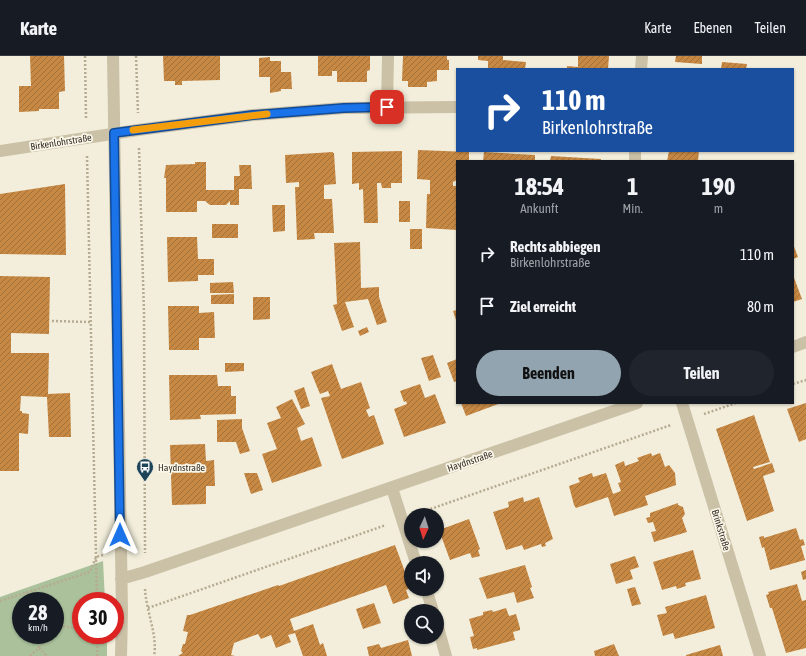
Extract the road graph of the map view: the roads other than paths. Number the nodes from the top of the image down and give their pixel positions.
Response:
1 (113, 56) edge
2 (388, 56) edge
3 (642, 56) edge
4 (641, 68) edge
5 (387, 107) junction
6 (456, 107) edge
7 (114, 133) junction
8 (0, 151) edge
9 (806, 342) edge
10 (794, 347) edge
11 (634, 404) edge
12 (682, 404) edge
13 (392, 488) junction
14 (414, 556) edge
15 (121, 579) junction
16 (443, 644) edge
17 (121, 656) edge
18 (446, 656) edge
19 (760, 656) edge

1 - 7 street
2 - 5 street
3 - 4 street
5 - 6 street, Birkenlohrstraße
5 - 7 street, Birkenlohrstraße
7 - 8 street, Birkenlohrstraße
7 - 15 street
9 - 10 street
11 - 13 street, Haydnstraße
12 - 19 street, Brinkstraße
13 - 14 street
13 - 15 street, Haydnstraße
15 - 17 street
16 - 18 street

